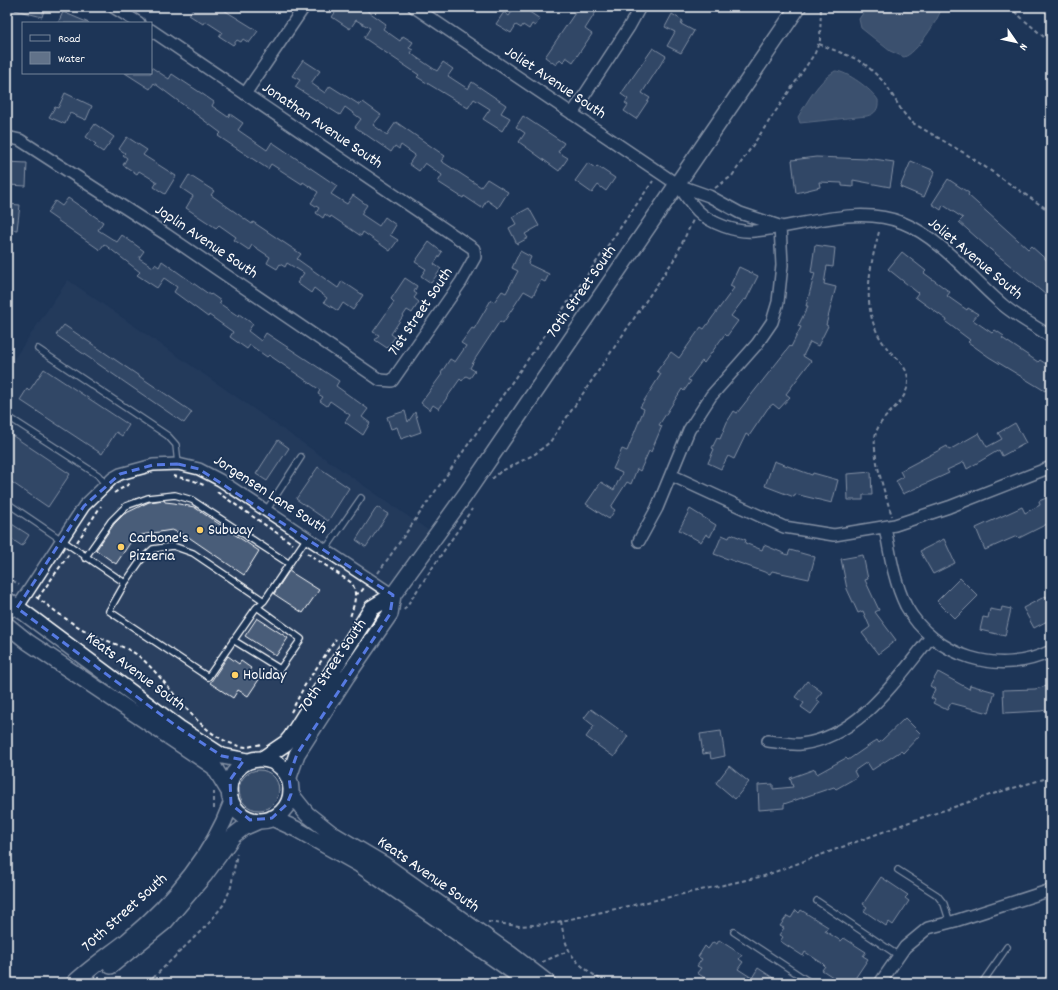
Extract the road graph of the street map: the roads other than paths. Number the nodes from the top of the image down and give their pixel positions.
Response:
1 (113, 7) edge
2 (304, 7) edge
3 (414, 7) edge
4 (640, 7) edge
5 (798, 7) edge
6 (137, 22) edge
7 (152, 31) edge
8 (245, 94) junction
9 (572, 114) junction
10 (7, 137) edge
11 (678, 184) junction
12 (780, 226) junction
13 (474, 249) joint
14 (1051, 337) edge
15 (38, 349) dead end
16 (383, 380) joint
17 (7, 416) edge
18 (301, 458) dead end
19 (178, 464) junction
20 (1051, 468) edge
21 (671, 475) junction
22 (105, 484) junction
23 (361, 498) dead end
24 (7, 503) edge
25 (265, 512) junction
26 (885, 527) junction
27 (306, 539) junction
28 (62, 540) junction
29 (639, 541) dead end
30 (325, 550) junction
31 (85, 558) junction
32 (288, 563) junction
33 (125, 583) junction
34 (393, 595) junction
35 (264, 602) junction
36 (10, 606) edge
37 (257, 607) junction
38 (7, 625) edge
39 (931, 637) junction
40 (233, 640) junction
41 (1051, 651) edge
42 (768, 741) dead end
43 (264, 758) junction
44 (248, 760) junction
45 (289, 777) junction
46 (291, 794) junction
47 (230, 797) junction
48 (266, 820) junction
49 (898, 870) dead end
50 (1051, 890) edge
51 (817, 901) dead end
52 (950, 923) junction
53 (734, 932) dead end
54 (1007, 947) dead end
55 (899, 956) junction
56 (529, 976) edge
57 (74, 983) edge
58 (88, 983) edge
59 (548, 983) edge
60 (811, 983) edge
61 (880, 983) edge
62 (982, 983) edge

1 - 6 street
2 - 8 street
3 - 9 street, Joliet Avenue South
4 - 9 street
5 - 11 main road, 70th Street South
7 - 8 street, Jonathan Avenue South
8 - 13 street, Jonathan Avenue South
9 - 11 street, Joliet Avenue South
10 - 16 street, Joplin Avenue South
11 - 12 street, Joliet Avenue South
11 - 12 street, Joliet Avenue South
11 - 34 main road, 70th Street South
12 - 14 street, Joliet Avenue South
12 - 21 street
13 - 16 street, 71st Street South
15 - 19 lane
17 - 22 lane
18 - 25 lane
19 - 22 street, Jorgensen Lane South
19 - 25 street, Jorgensen Lane South
20 - 26 street
21 - 26 street
21 - 29 street
22 - 28 street, Jorgensen Lane South
23 - 30 lane
24 - 28 lane
25 - 27 street, Jorgensen Lane South
26 - 39 street
27 - 30 street, Jorgensen Lane South
27 - 32 lane
28 - 31 lane
28 - 36 street, Jorgensen Lane South
30 - 34 street, Jorgensen Lane South
31 - 32 lane
31 - 33 lane
32 - 35 lane
33 - 35 lane
33 - 40 lane
34 - 43 main road, 70th Street South
34 - 45 main road, 70th Street South
35 - 37 lane
36 - 44 main road, Keats Avenue South
37 - 40 lane
37 - 40 lane
38 - 47 main road, Keats Avenue South
39 - 41 street
39 - 42 street
43 - 44 main road
43 - 45 main road
44 - 47 main road
45 - 46 main road
46 - 48 main road
46 - 56 main road, Keats Avenue South
47 - 48 main road
47 - 57 main road, 70th Street South
48 - 56 main road, Keats Avenue South
48 - 58 main road, 70th Street South
49 - 52 lane
50 - 52 street
51 - 55 lane
52 - 55 street
53 - 60 lane
54 - 62 lane
55 - 61 street
56 - 59 main road, Keats Avenue South

